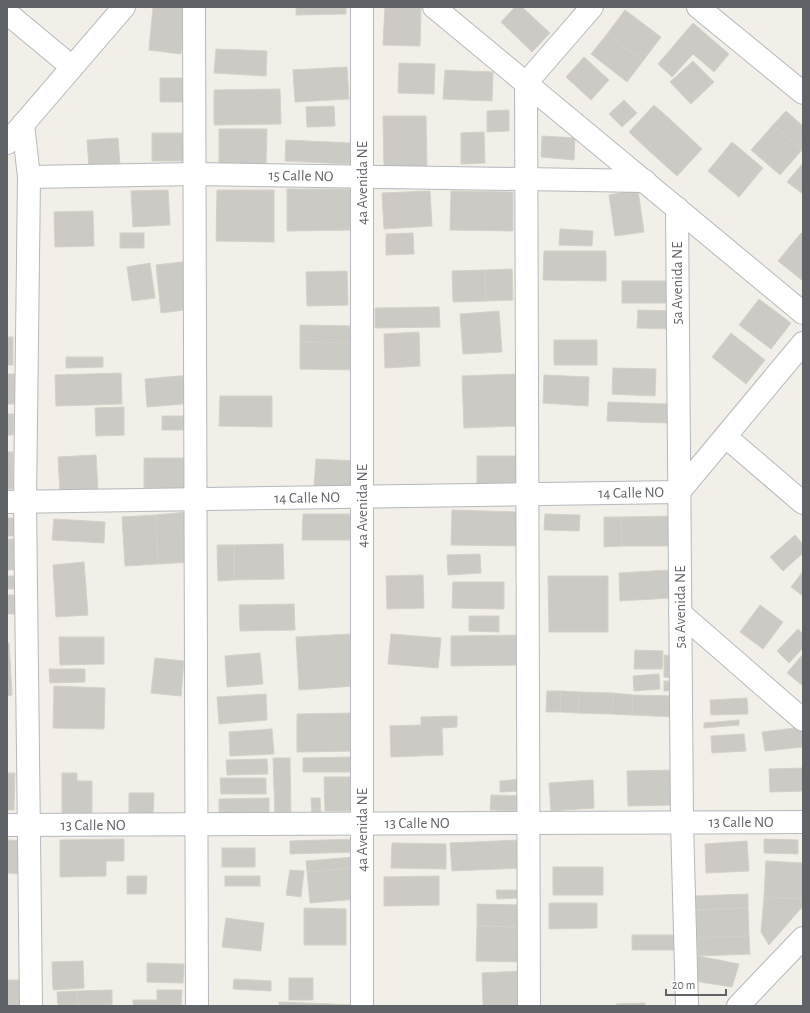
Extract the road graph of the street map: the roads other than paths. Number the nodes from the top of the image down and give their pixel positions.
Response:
1 (124, 7) edge
2 (194, 7) edge
3 (362, 7) edge
4 (434, 7) edge
5 (592, 7) edge
6 (698, 7) edge
7 (7, 13) edge
8 (72, 67) junction
9 (526, 83) junction
10 (803, 93) edge
11 (23, 124) junction
12 (7, 143) edge
13 (195, 174) junction
14 (30, 177) junction
15 (362, 177) junction
16 (526, 180) junction
17 (645, 182) junction
18 (677, 208) junction
19 (803, 312) edge
20 (803, 343) edge
21 (726, 436) junction
22 (679, 492) junction
23 (527, 495) junction
24 (362, 497) junction
25 (196, 500) junction
26 (16, 502) edge
27 (803, 503) edge
28 (680, 613) junction
29 (803, 720) edge
30 (682, 822) junction
31 (803, 822) edge
32 (528, 823) junction
33 (197, 824) junction
34 (362, 824) junction
35 (7, 825) edge
36 (29, 825) junction
37 (803, 938) edge
38 (31, 1006) edge
39 (197, 1006) edge
40 (362, 1006) edge
41 (528, 1006) edge
42 (687, 1006) edge
43 (738, 1006) edge

1 - 8 street
2 - 13 street
3 - 15 street, 4a Avenida NE
4 - 9 street
5 - 9 street
6 - 10 street
7 - 8 street
8 - 11 street
9 - 16 street
9 - 17 street
11 - 12 street
11 - 14 street
13 - 14 street, 15 Calle NO
13 - 15 street, 15 Calle NO
13 - 25 street
14 - 26 street
15 - 16 street, 15 Calle NO
15 - 24 street, 4a Avenida NE
16 - 17 street, 15 Calle NO
16 - 23 street
17 - 18 street
18 - 19 street
18 - 22 street, 5a Avenida NE
20 - 21 street
21 - 22 street
21 - 27 street
22 - 23 street, 14 Calle NO
22 - 28 street, 5a Avenida NE
23 - 24 street, 14 Calle NO
23 - 32 street
24 - 25 street, 14 Calle NO
24 - 34 street, 4a Avenida NE
25 - 26 street, 14 Calle NO
25 - 33 street
26 - 36 street
28 - 29 street
28 - 30 street, 5a Avenida NE
30 - 31 street, 13 Calle NO
30 - 32 street, 13 Calle NO
30 - 42 street, 5a Avenida NE
32 - 34 street, 13 Calle NO
32 - 41 street
33 - 34 street, 13 Calle NO
33 - 36 street, 13 Calle NO
33 - 39 street
34 - 40 street, 4a Avenida NE
35 - 36 street, 13 Calle NO
36 - 38 street
37 - 43 street

